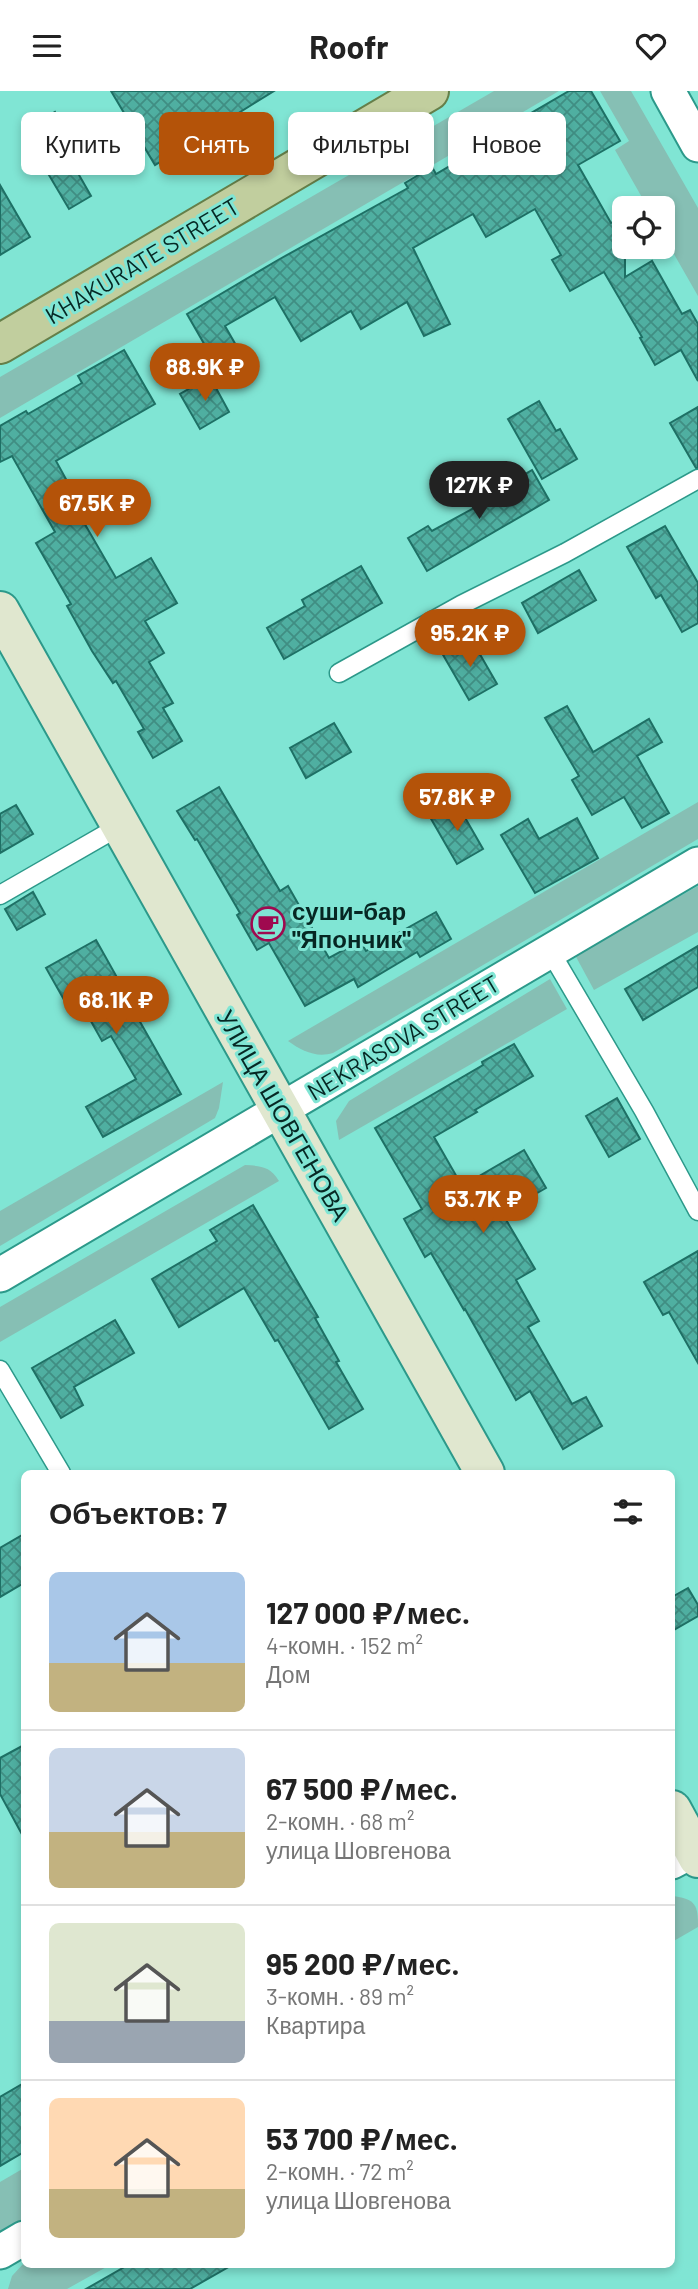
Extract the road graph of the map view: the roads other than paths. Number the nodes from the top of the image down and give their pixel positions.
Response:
1 (429, 91) edge
2 (668, 91) edge
3 (698, 145) edge
4 (0, 344) edge
5 (698, 479) edge
6 (0, 611) edge
7 (339, 673) dead end
8 (121, 826) junction
9 (698, 864) edge
10 (0, 895) edge
11 (550, 951) junction
12 (280, 1110) junction
13 (698, 1211) edge
14 (0, 1275) edge
15 (0, 1370) edge
16 (59, 1470) edge
17 (483, 1470) edge
18 (675, 1817) edge
19 (691, 1855) edge
20 (21, 2240) edge
21 (0, 2252) edge

1 - 4 main road, KHAKURATE STREET
2 - 3 street
5 - 7 lane
6 - 8 main road, УЛИЦА ШОВГЕНОВА
8 - 10 lane
8 - 12 main road, УЛИЦА ШОВГЕНОВА
9 - 11 street, NEKRASOVA STREET
11 - 12 street, NEKRASOVA STREET
11 - 13 lane
12 - 14 street, NEKRASOVA STREET
12 - 17 main road, УЛИЦА ШОВГЕНОВА
15 - 16 lane
18 - 19 main road
20 - 21 street

